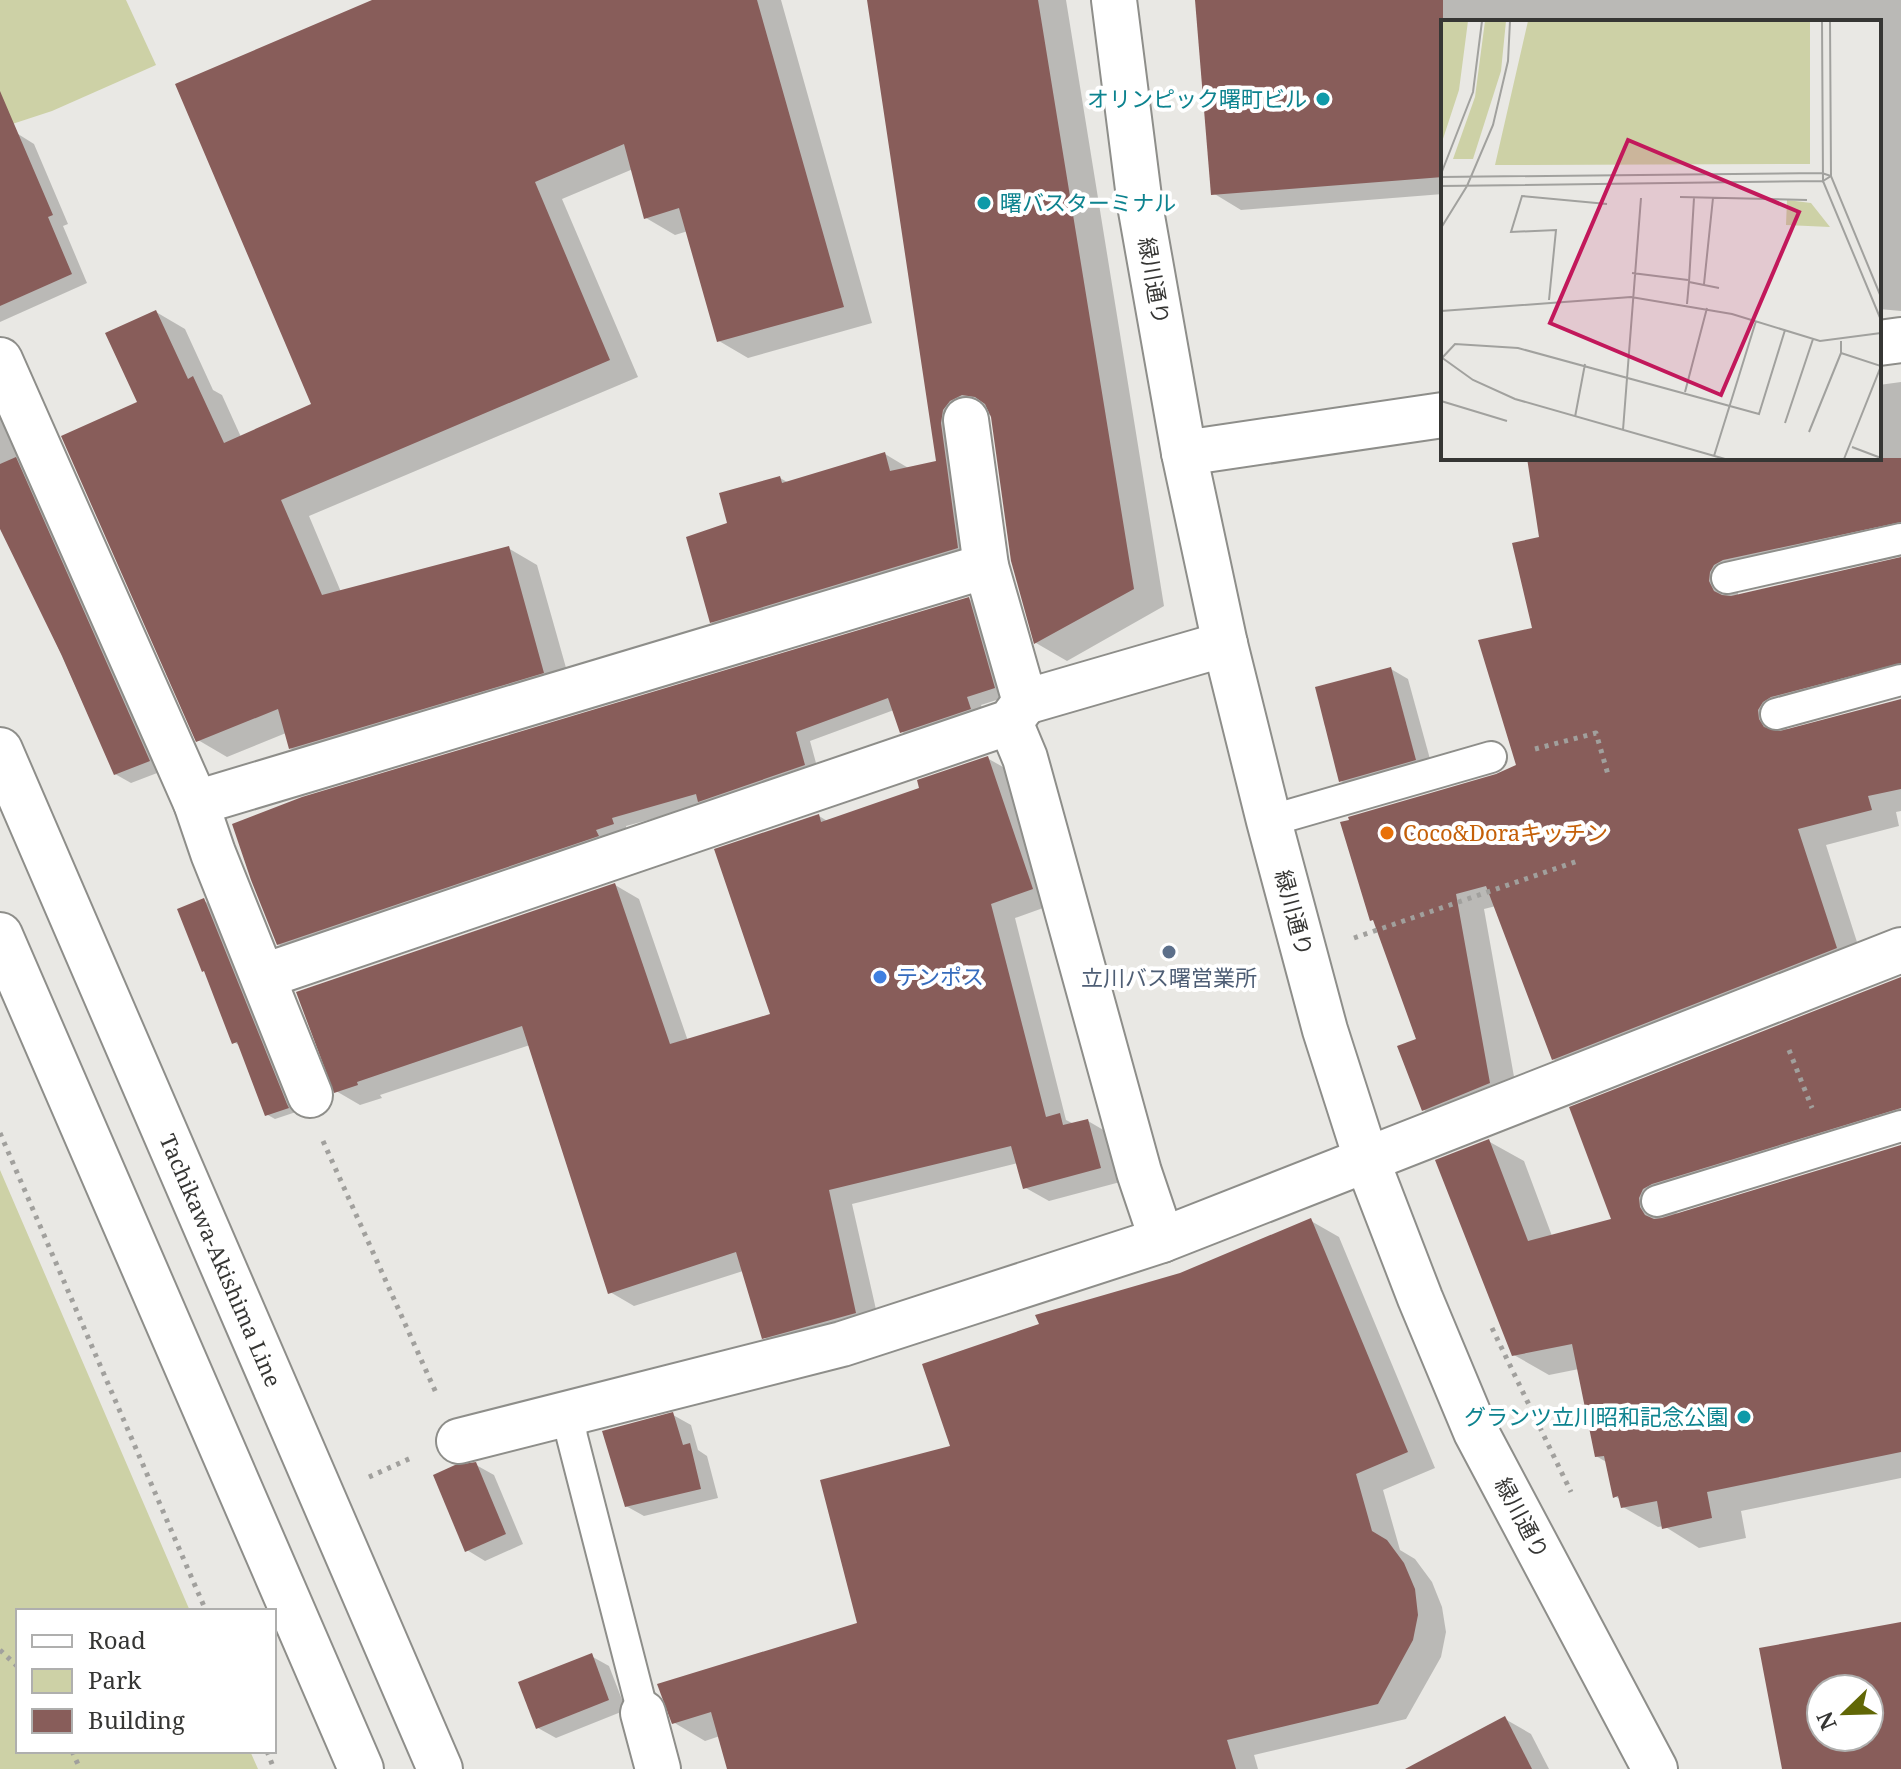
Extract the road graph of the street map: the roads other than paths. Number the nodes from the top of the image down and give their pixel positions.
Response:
1 (1114, 0) edge
2 (1901, 340) edge
3 (1881, 343) edge
4 (0, 360) edge
5 (1441, 415) edge
6 (966, 420) dead end
7 (1184, 453) junction
8 (1901, 539) edge
9 (986, 566) junction
10 (1727, 578) dead end
11 (1225, 644) junction
12 (1901, 680) edge
13 (1018, 712) junction
14 (1776, 714) dead end
15 (0, 750) edge
16 (1491, 757) road end
17 (196, 803) junction
18 (1269, 821) junction
19 (0, 935) edge
20 (1901, 950) edge
21 (264, 976) junction
22 (310, 1095) road end
23 (1901, 1126) edge
24 (1366, 1158) junction
25 (1657, 1201) dead end
26 (1162, 1240) junction
27 (569, 1414) junction
28 (459, 1441) road end
29 (643, 1713) joint
30 (361, 1769) edge
31 (440, 1769) edge
32 (658, 1769) edge
33 (1655, 1769) edge

1 - 7 street, 緑川通り
2 - 3 street
4 - 17 street
5 - 7 street
6 - 9 street
7 - 11 street, 緑川通り
8 - 10 lane
9 - 13 street
9 - 17 street
11 - 13 street
11 - 18 street, 緑川通り
12 - 14 lane
13 - 21 street
13 - 26 street
15 - 31 street, Tachikawa-Akishima Line
16 - 18 lane
17 - 21 street
18 - 24 street, 緑川通り
19 - 30 street
20 - 24 street
21 - 22 street
23 - 25 lane
24 - 26 street
24 - 33 street, 緑川通り
26 - 27 street
27 - 28 street
27 - 29 lane
29 - 32 street

